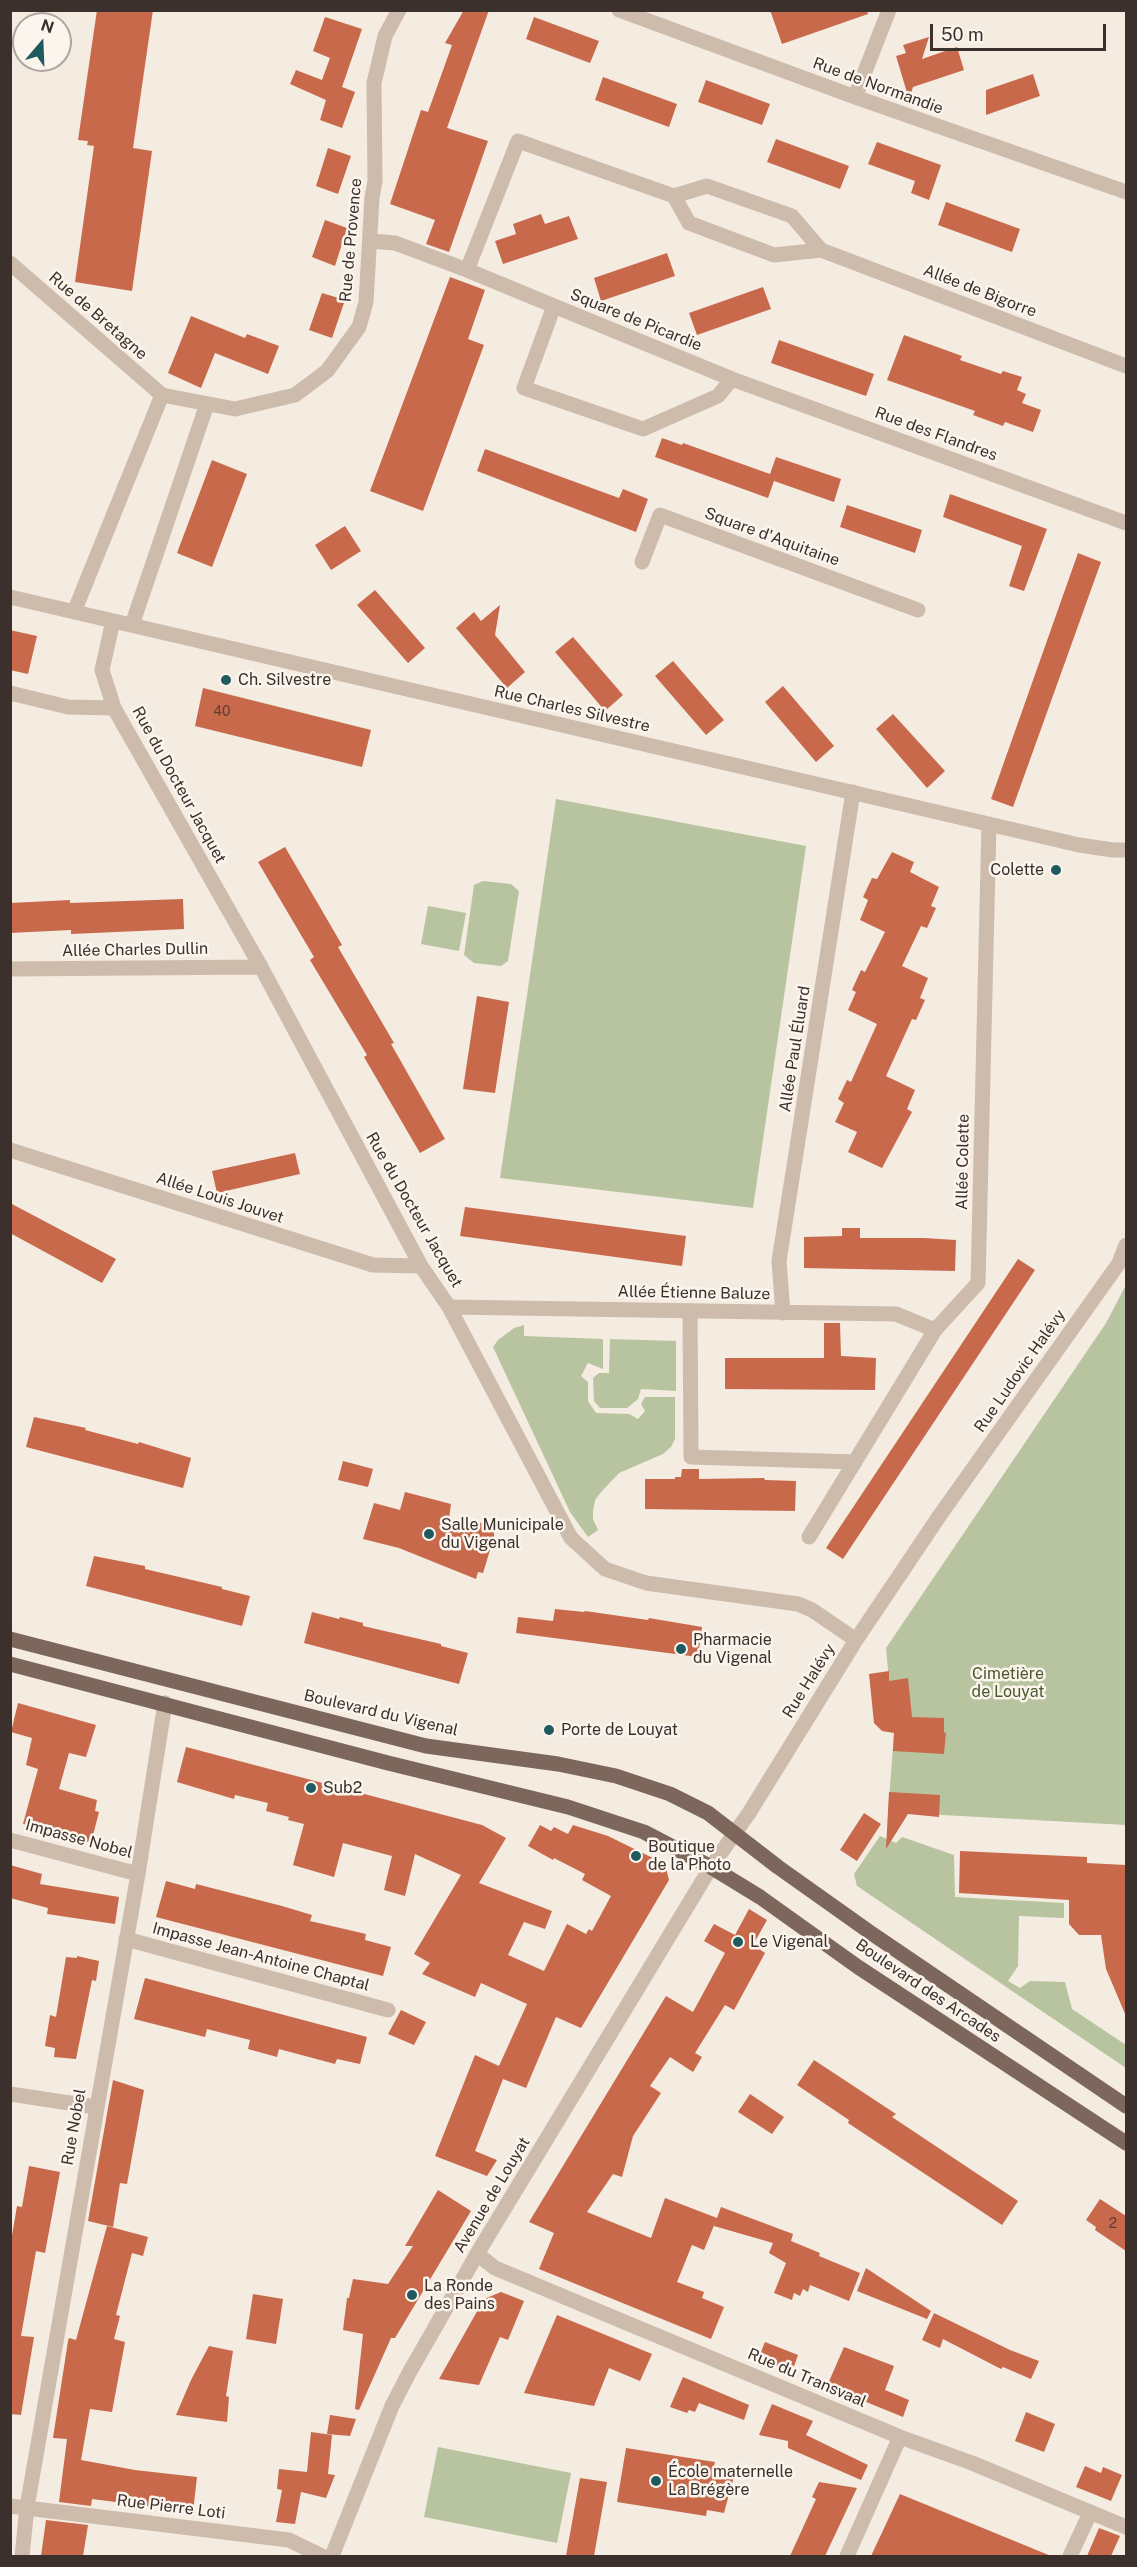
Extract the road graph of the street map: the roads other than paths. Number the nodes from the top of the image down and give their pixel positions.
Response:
1 (399, 10) edge
2 (619, 10) edge
3 (889, 10) edge
4 (855, 97) junction
5 (1126, 192) edge
6 (674, 196) junction
7 (371, 241) junction
8 (821, 250) junction
9 (10, 263) edge
10 (467, 270) junction
11 (554, 306) junction
12 (1126, 366) edge
13 (732, 379) junction
14 (162, 395) junction
15 (207, 404) junction
16 (1126, 523) edge
17 (642, 562) dead end
18 (10, 597) edge
19 (918, 610) dead end
20 (74, 612) junction
21 (113, 621) junction
22 (132, 625) junction
23 (10, 693) edge
24 (114, 708) junction
25 (853, 792) junction
26 (989, 824) junction
27 (1126, 850) edge
28 (261, 967) junction
29 (10, 969) edge
30 (10, 1150) edge
31 (1126, 1245) edge
32 (421, 1266) junction
33 (448, 1306) junction
34 (690, 1311) junction
35 (783, 1313) junction
36 (935, 1330) junction
37 (855, 1462) junction
38 (940, 1515) joint
39 (809, 1537) dead end
40 (10, 1639) edge
41 (856, 1640) junction
42 (10, 1664) edge
43 (165, 1703) junction
44 (735, 1834) junction
45 (10, 1840) edge
46 (711, 1867) junction
47 (138, 1874) junction
48 (126, 1939) junction
49 (388, 2010) dead end
50 (10, 2094) edge
51 (1126, 2106) edge
52 (96, 2107) junction
53 (1126, 2142) edge
54 (477, 2254) junction
55 (900, 2437) junction
56 (10, 2506) edge
57 (27, 2507) junction
58 (1090, 2513) junction
59 (1126, 2527) edge
60 (22, 2556) edge
61 (322, 2556) edge
62 (332, 2556) edge
63 (847, 2556) edge
64 (1070, 2556) edge

1 - 7 street, Rue de Provence
2 - 4 street, Rue de Normandie
3 - 4 street
4 - 5 street, Rue de Normandie
6 - 8 street
6 - 8 street
6 - 10 street
7 - 10 street
7 - 15 street, Rue de Provence
8 - 12 street, Allée de Bigorre
9 - 14 street, Rue de Bretagne
10 - 11 street
11 - 13 street, Square de Picardie
11 - 13 street, Square de Picardie
13 - 16 street, Rue des Flandres
14 - 15 street, Rue de Provence
14 - 20 street
15 - 22 street
17 - 19 street, Square d'Aquitaine
18 - 20 street, Rue Charles Silvestre
20 - 21 street, Rue Charles Silvestre
21 - 22 street, Rue Charles Silvestre
21 - 24 street, Rue du Docteur Jacquet
22 - 25 street, Rue Charles Silvestre
23 - 24 street
24 - 28 street, Rue du Docteur Jacquet
25 - 26 street, Rue Charles Silvestre
25 - 35 street, Allée Paul Éluard
26 - 27 street, Rue Charles Silvestre
26 - 36 street, Allée Colette
28 - 29 street, Allée Charles Dullin
28 - 32 street, Rue du Docteur Jacquet
30 - 32 street, Allée Louis Jouvet
31 - 38 street, Rue Ludovic Halévy
32 - 33 street, Rue du Docteur Jacquet
33 - 34 street, Allée Étienne Baluze
33 - 41 street, Rue du Docteur Jacquet
34 - 35 street, Allée Étienne Baluze
34 - 37 street
35 - 36 street, Allée Étienne Baluze
36 - 37 street, Allée Colette
37 - 39 street, Allée Colette
38 - 41 street, Rue Halévy
40 - 44 main road, Boulevard du Vigenal
41 - 44 street, Rue Halévy
42 - 43 main road
43 - 46 main road
43 - 47 street, Rue Nobel
44 - 46 street, Rue Halévy
44 - 51 main road, Boulevard des Arcades
45 - 47 street, Impasse Nobel
46 - 53 main road, Boulevard des Arcades
46 - 54 street, Avenue de Louyat
47 - 48 street, Rue Nobel
48 - 49 street, Impasse Jean-Antoine Chaptal
48 - 52 street, Rue Nobel
50 - 52 street
52 - 57 street, Rue Nobel
54 - 55 street, Rue du Transvaal
54 - 62 street, Avenue de Louyat
55 - 58 street, Rue du Transvaal
55 - 63 street
56 - 57 street, Rue Pierre Loti
57 - 60 street, Rue Nobel
57 - 61 street, Rue Pierre Loti
58 - 59 street, Rue du Transvaal
58 - 64 street

